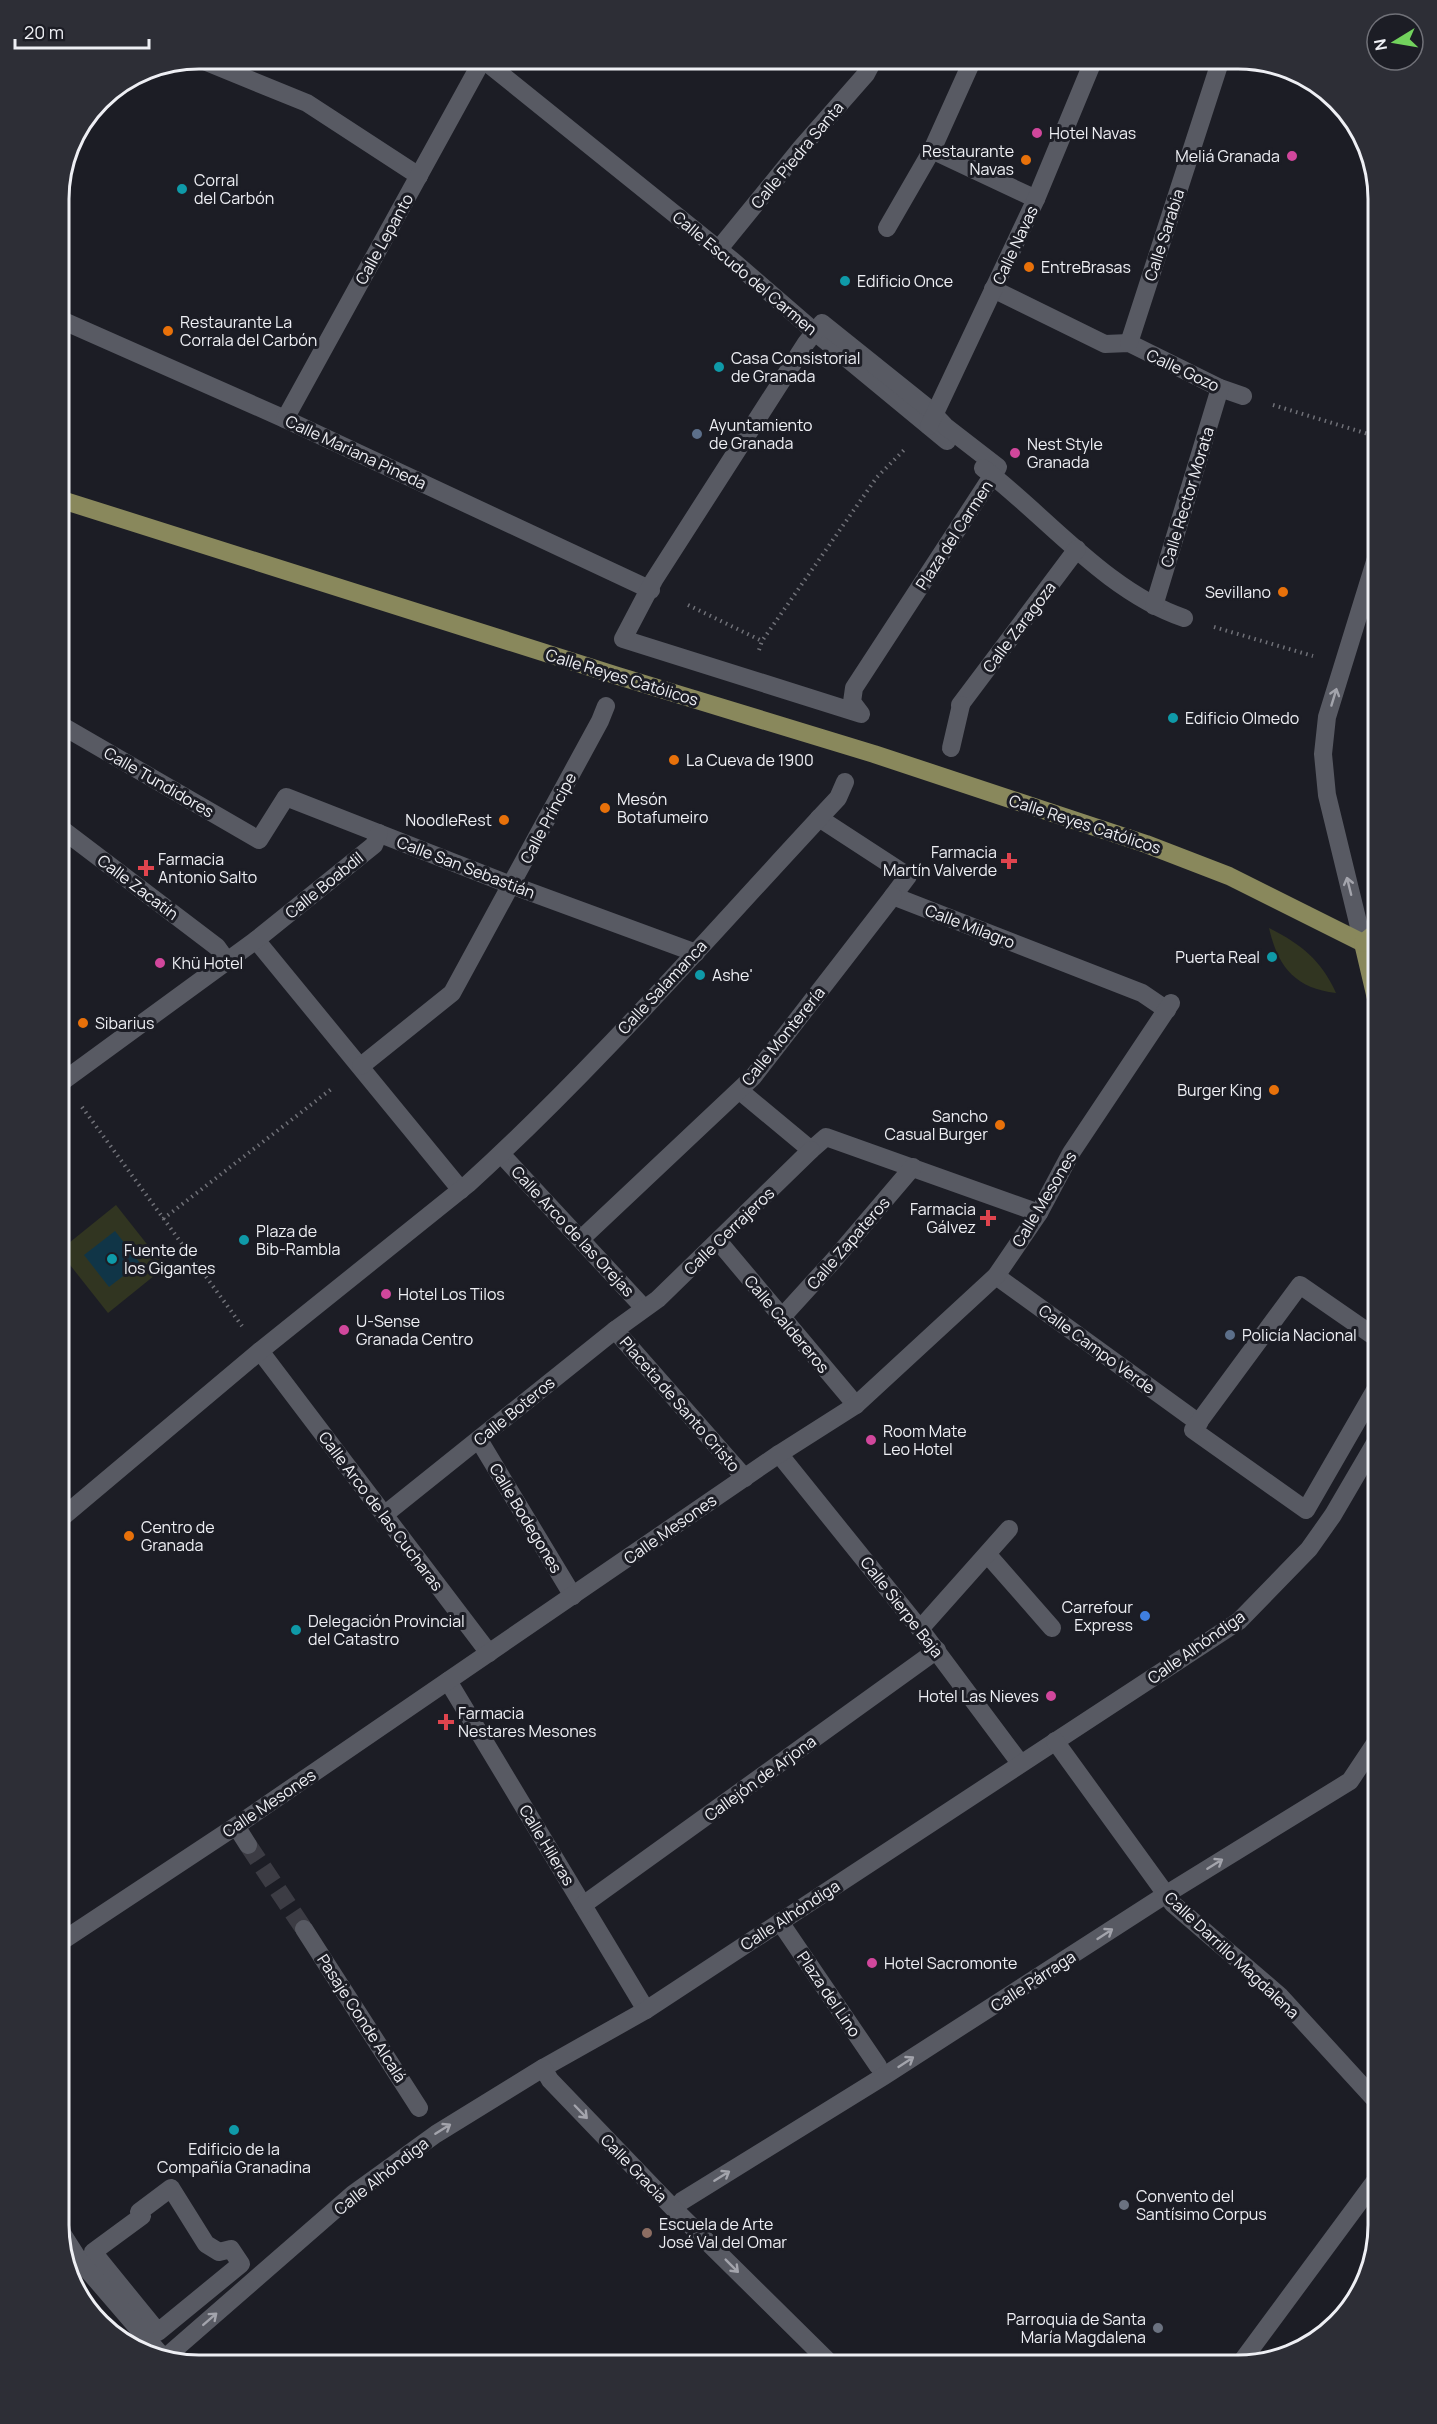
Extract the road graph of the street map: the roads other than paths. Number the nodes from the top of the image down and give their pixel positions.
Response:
1 (225, 69) edge
2 (478, 69) edge
3 (495, 69) edge
4 (869, 69) edge
5 (968, 69) edge
6 (1090, 69) edge
7 (1218, 69) edge
8 (932, 150) junction
9 (419, 176) junction
10 (1036, 199) junction
11 (887, 228) dead end
12 (718, 250) junction
13 (993, 290) junction
14 (69, 323) edge
15 (814, 332) junction
16 (1129, 343) junction
17 (1220, 388) junction
18 (1243, 396) road end
19 (285, 419) junction
20 (932, 422) junction
21 (992, 475) junction
22 (69, 502) edge
23 (1077, 549) junction
24 (1368, 584) edge
25 (651, 590) junction
26 (1154, 606) junction
27 (1184, 618) road end
28 (606, 706) dead end
29 (69, 730) edge
30 (951, 748) dead end
31 (845, 782) dead end
32 (819, 818) junction
33 (379, 833) junction
34 (69, 835) edge
35 (259, 840) joint
36 (511, 885) junction
37 (893, 896) junction
38 (1368, 935) edge
39 (260, 937) junction
40 (1368, 945) edge
41 (696, 953) junction
42 (222, 954) junction
43 (1169, 1006) joint
44 (365, 1063) junction
45 (69, 1073) edge
46 (740, 1091) junction
47 (811, 1150) junction
48 (501, 1154) junction
49 (913, 1167) junction
50 (465, 1187) junction
51 (1039, 1213) junction
52 (581, 1239) junction
53 (719, 1242) junction
54 (996, 1276) junction
55 (644, 1308) junction
56 (782, 1317) junction
57 (615, 1330) junction
58 (1368, 1332) edge
59 (260, 1351) junction
60 (1368, 1402) edge
61 (856, 1405) junction
62 (1198, 1422) junction
63 (479, 1440) junction
64 (779, 1454) junction
65 (1368, 1455) edge
66 (745, 1478) junction
67 (69, 1512) edge
68 (384, 1515) junction
69 (1009, 1529) dead end
70 (988, 1555) junction
71 (573, 1596) junction
72 (1052, 1628) dead end
73 (920, 1629) junction
74 (937, 1650) junction
75 (489, 1653) junction
76 (448, 1681) junction
77 (1055, 1741) junction
78 (1368, 1754) edge
79 (1020, 1764) junction
80 (236, 1826) junction
81 (248, 1845) tunnel mouth
82 (1165, 1895) junction
83 (583, 1905) junction
84 (780, 1922) junction
85 (304, 1929) tunnel mouth
86 (69, 1936) edge
87 (646, 2010) junction
88 (878, 2066) dead end
89 (543, 2068) junction
90 (1368, 2092) edge
91 (419, 2108) dead end
92 (1368, 2191) edge
93 (674, 2209) junction
94 (71, 2247) edge
95 (93, 2252) joint
96 (154, 2347) edge
97 (171, 2352) edge
98 (1249, 2354) edge
99 (822, 2355) edge

1 - 9 street
2 - 9 street, Calle Lepanto
3 - 12 street, Calle Escudo del Carmen
4 - 12 street, Calle Piedra Santa
5 - 8 street
6 - 10 street, Calle Navas
7 - 16 street, Calle Sarabia
8 - 10 street
8 - 11 street
9 - 19 street, Calle Lepanto
10 - 13 street, Calle Navas
12 - 15 street, Calle Escudo del Carmen
13 - 16 street, Calle Gozo
13 - 20 street, Calle Navas
14 - 19 street, Calle Mariana Pineda
15 - 20 street, Calle Escudo del Carmen
15 - 25 street, Plaza del Carmen
16 - 17 street, Calle Gozo
17 - 18 street, Calle Gozo
17 - 26 street, Calle Rector Morata
19 - 25 street, Calle Mariana Pineda
20 - 21 street, Calle Escudo del Carmen
21 - 23 street, Calle Escudo del Carmen
21 - 25 street, Plaza del Carmen
22 - 40 main road, Calle Reyes Católicos
23 - 26 street, Calle Escudo del Carmen
23 - 30 street, Calle Zaragoza
38 -> 24 street
26 - 27 street, Calle Escudo del Carmen
28 - 36 street, Calle Príncipe
29 - 35 street, Calle Tundidores
31 - 32 street, Calle Salamanca
32 - 37 street
32 - 41 street, Calle Salamanca
33 - 35 street, Calle San Sebastián
33 - 36 street, Calle San Sebastián
33 - 39 street, Calle Boabdil
34 - 42 street, Calle Zacatín
36 - 41 street, Calle San Sebastián
36 - 44 street, Calle Príncipe
37 - 43 street, Calle Milagro
37 - 46 street, Calle Monterería
39 - 42 street
39 - 44 street
41 - 48 street, Calle Salamanca
42 - 45 street
43 - 51 street, Calle Mesones
44 - 50 street
46 - 47 street
46 - 52 street, Calle Monterería
47 - 49 street
47 - 53 street, Calle Cerrajeros
48 - 50 street, Calle Salamanca
48 - 52 street, Calle Arco de las Orejas
49 - 51 street
49 - 56 street, Calle Zapateros
50 - 59 street
51 - 54 street, Calle Mesones
52 - 55 street, Calle Arco de las Orejas
53 - 55 street, Calle Cerrajeros
53 - 56 street, Calle Caldereros
54 - 61 street, Calle Mesones
54 - 62 street, Calle Campo Verde
55 - 57 street, Calle Boteros
56 - 61 street, Calle Caldereros
57 - 63 street, Calle Boteros
57 - 66 street, Placeta de Santo Cristo
58 - 62 street
59 - 67 street
59 - 68 street, Calle Arco de las Cucharas
60 - 62 street
61 - 64 street, Calle Mesones
63 - 68 street, Calle Boteros
63 - 71 street, Calle Bodegones
64 - 66 street, Calle Mesones
64 - 73 street, Calle Sierpe Baja
65 - 77 street, Calle Alhóndiga
66 - 71 street, Calle Mesones
68 - 75 street, Calle Arco de las Cucharas
69 - 70 street
70 - 72 street
70 - 73 street
71 - 75 street, Calle Mesones
73 - 74 street, Calle Sierpe Baja
74 - 79 street, Calle Sierpe Baja
74 - 83 street, Callejón de Arjona
75 - 76 street, Calle Mesones
76 - 80 street, Calle Mesones
76 - 83 street, Calle Hileras
77 - 79 street, Calle Alhóndiga
77 - 82 street, Calle Darrillo Magdalena
82 -> 78 street, Calle Párraga
79 - 84 street, Calle Alhóndiga
80 - 81 street
80 - 86 street, Calle Mesones
82 - 90 street, Calle Darrillo Magdalena
93 -> 82 street, Calle Párraga
83 - 87 street, Calle Hileras
84 - 87 street, Calle Alhóndiga
84 - 88 street, Plaza del Lino
85 - 91 street, Pasaje Conde Alcalá
87 - 89 street, Calle Alhóndiga
89 -> 93 street, Calle Gracia
97 -> 89 street, Calle Alhóndiga
92 - 98 street
93 -> 99 street, Calle Gracia
94 - 96 street
95 - 95 street

